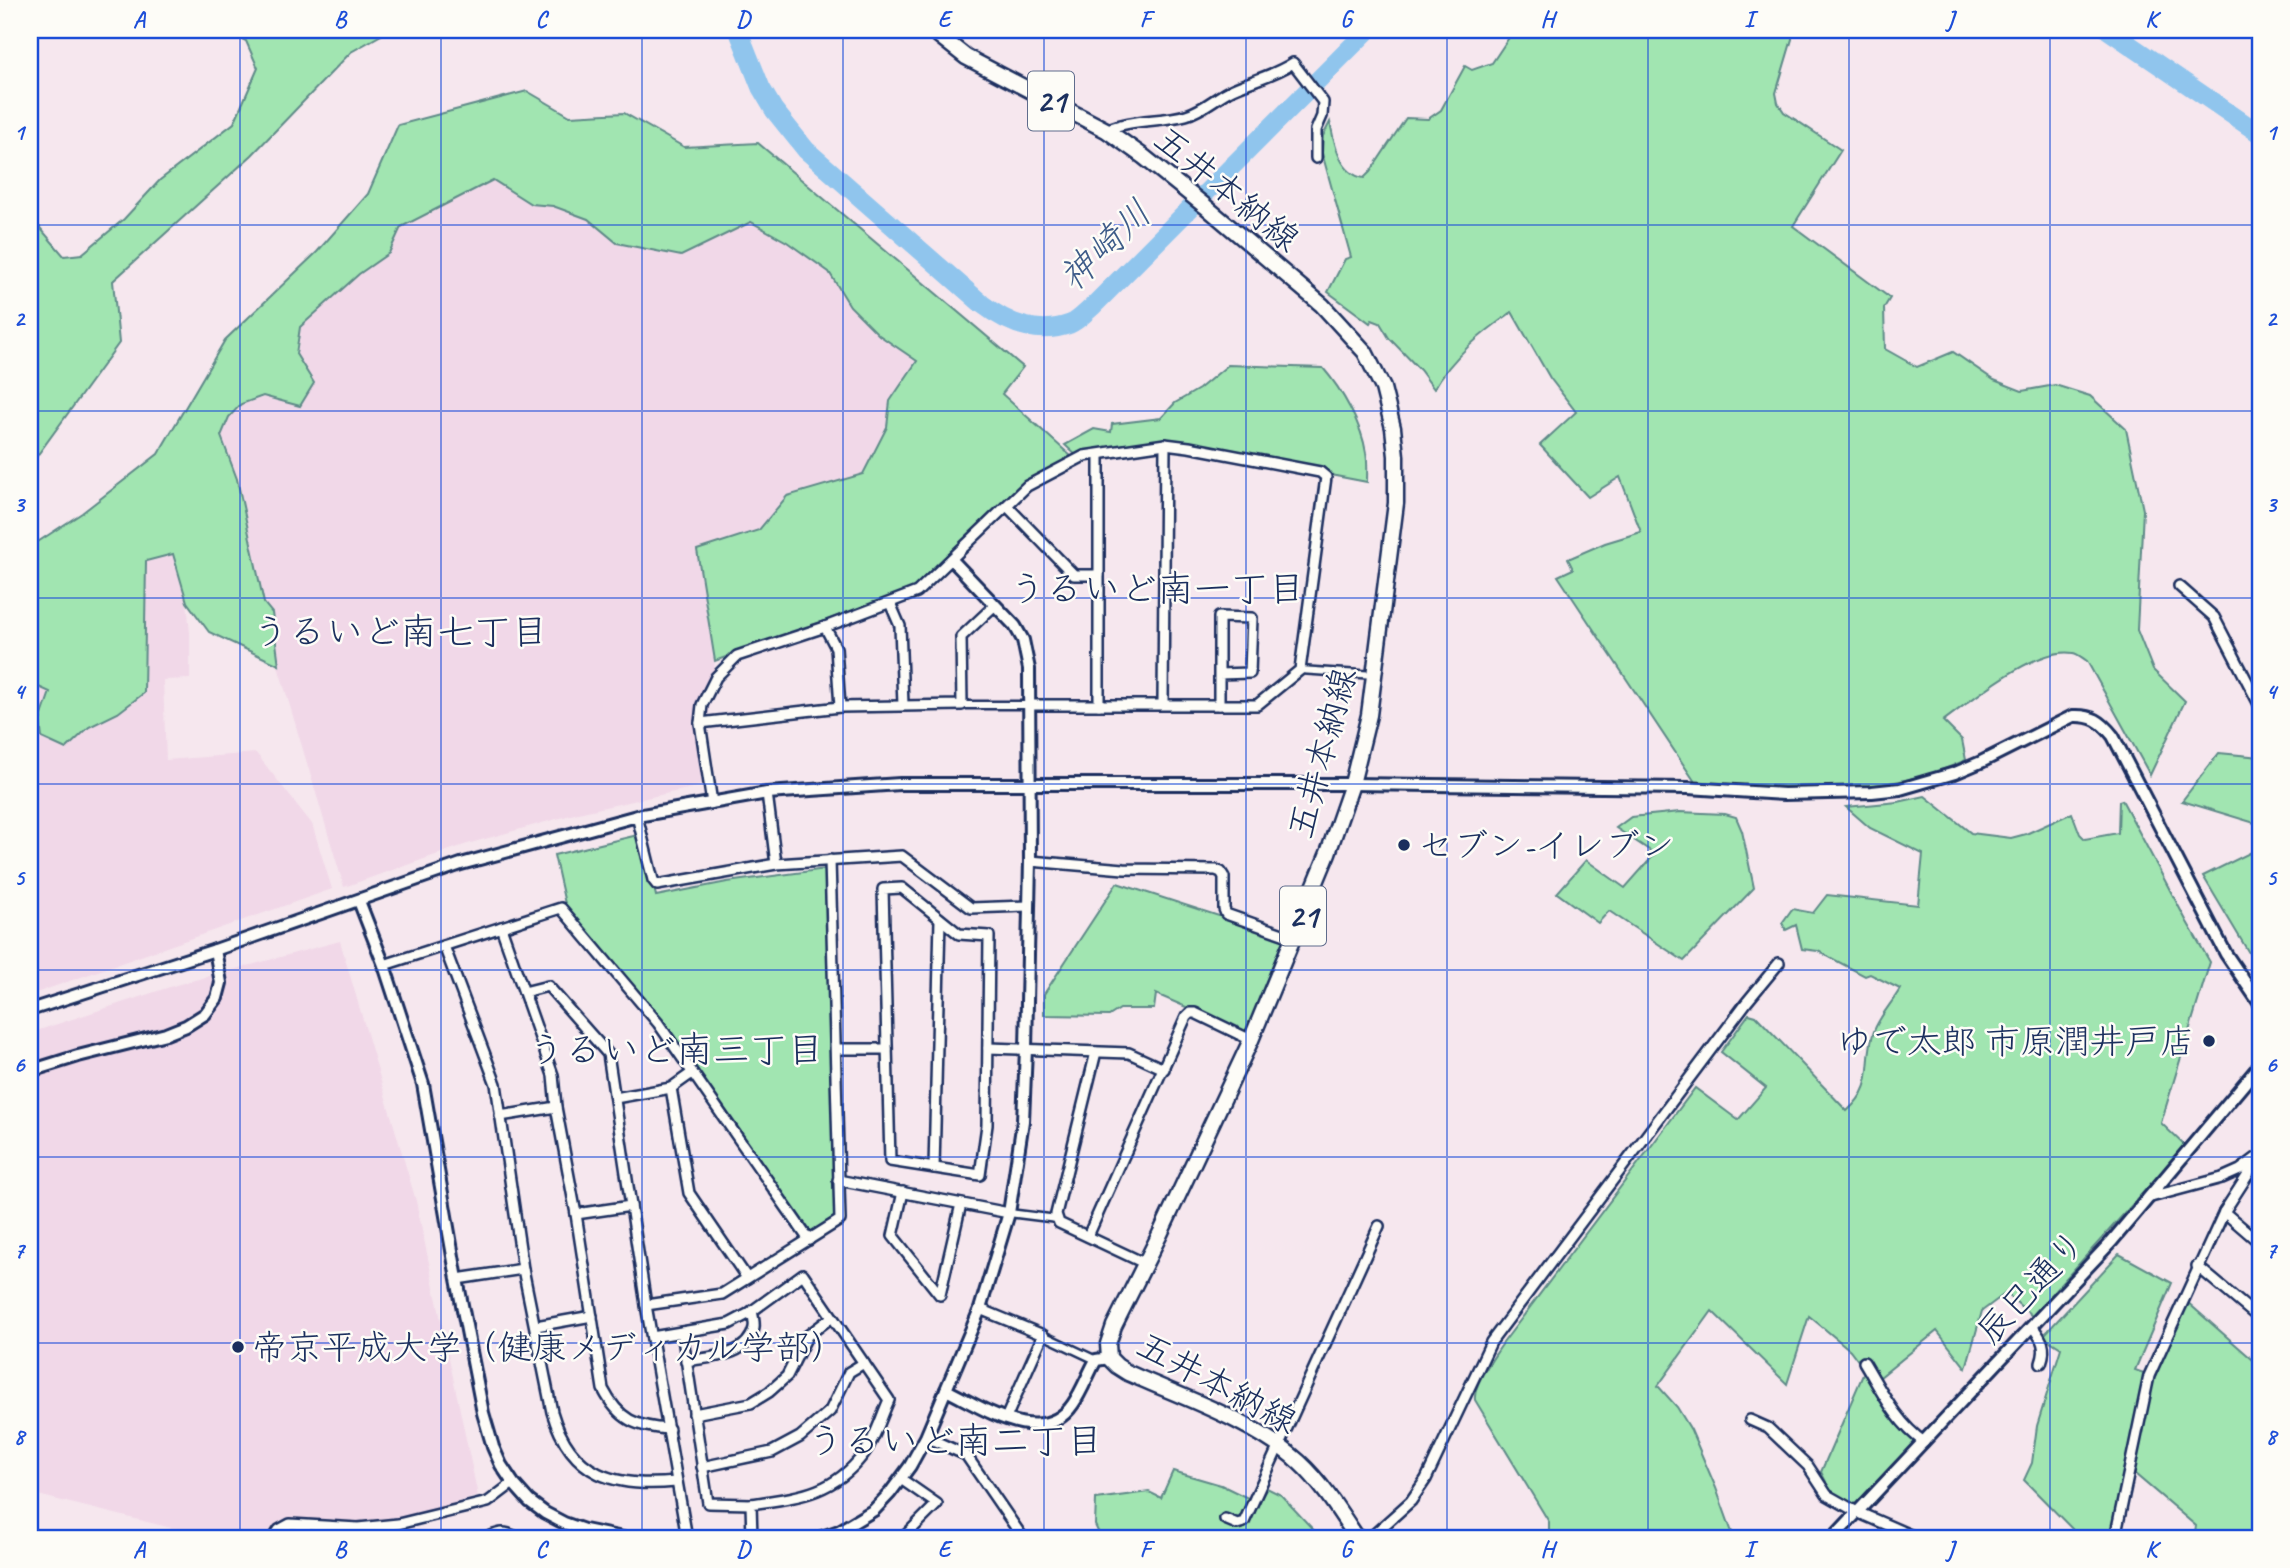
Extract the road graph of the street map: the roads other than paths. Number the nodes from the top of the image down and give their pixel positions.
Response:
1 (932, 30) edge
2 (1106, 130) junction
3 (1316, 158) dead end
4 (1165, 444) junction
5 (1099, 455) junction
6 (1007, 506) junction
7 (952, 560) junction
8 (1099, 575) junction
9 (2179, 586) dead end
10 (890, 603) junction
11 (995, 605) junction
12 (825, 626) junction
13 (1300, 670) junction
14 (1219, 674) junction
15 (1375, 675) junction
16 (1163, 704) junction
17 (903, 705) junction
18 (961, 705) junction
19 (1031, 705) junction
20 (1099, 705) junction
21 (1219, 705) junction
22 (2260, 706) edge
23 (840, 707) junction
24 (701, 723) junction
25 (1352, 783) junction
26 (1028, 785) junction
27 (767, 793) junction
28 (712, 803) junction
29 (637, 816) junction
30 (830, 860) junction
31 (1030, 861) junction
32 (776, 864) junction
33 (359, 901) junction
34 (1028, 906) junction
35 (940, 919) junction
36 (501, 927) junction
37 (1294, 938) junction
38 (444, 946) junction
39 (215, 950) junction
40 (1779, 963) dead end
41 (384, 965) junction
42 (523, 992) junction
43 (2260, 1003) edge
44 (30, 1010) edge
45 (1251, 1040) junction
46 (988, 1048) junction
47 (836, 1049) junction
48 (887, 1049) junction
49 (1026, 1049) junction
50 (1096, 1052) junction
51 (2260, 1065) edge
52 (1164, 1069) junction
53 (30, 1071) edge
54 (692, 1073) junction
55 (671, 1088) junction
56 (615, 1098) junction
57 (556, 1107) junction
58 (500, 1116) junction
59 (2260, 1156) edge
60 (934, 1168) junction
61 (838, 1180) junction
62 (903, 1192) junction
63 (2151, 1197) junction
64 (961, 1204) junction
65 (631, 1206) junction
66 (2224, 1212) junction
67 (1009, 1213) junction
68 (576, 1214) junction
69 (1057, 1219) junction
70 (1379, 1226) dead end
71 (1088, 1236) junction
72 (809, 1240) junction
73 (2260, 1243) edge
74 (1144, 1263) junction
75 (2197, 1266) junction
76 (523, 1269) junction
77 (747, 1278) junction
78 (457, 1279) junction
79 (646, 1305) junction
80 (980, 1309) junction
81 (752, 1311) junction
82 (592, 1316) junction
83 (832, 1317) junction
84 (2260, 1319) edge
85 (536, 1326) junction
86 (2032, 1326) junction
87 (682, 1332) junction
88 (1043, 1335) junction
89 (652, 1337) junction
90 (1102, 1359) junction
91 (687, 1361) junction
92 (1864, 1362) dead end
93 (864, 1363) junction
94 (2041, 1363) dead end
95 (946, 1390) junction
96 (694, 1414) junction
97 (1006, 1418) junction
98 (1750, 1420) dead end
99 (669, 1429) junction
100 (926, 1437) junction
101 (1924, 1442) junction
102 (1279, 1446) junction
103 (702, 1467) junction
104 (901, 1479) junction
105 (676, 1482) junction
106 (513, 1483) junction
107 (751, 1504) junction
108 (1857, 1512) junction
109 (1225, 1518) dead end
110 (274, 1538) edge
111 (486, 1538) edge
112 (517, 1538) edge
113 (623, 1538) edge
114 (687, 1538) edge
115 (752, 1538) edge
116 (818, 1538) edge
117 (903, 1538) edge
118 (1023, 1538) edge
119 (1357, 1538) edge
120 (1370, 1538) edge
121 (1833, 1538) edge
122 (1917, 1538) edge
123 (2115, 1538) edge

1 - 2 main road, 五井本納線 / 21
2 - 3 street
2 - 15 main road, 五井本納線 / 21
4 - 5 street
4 - 13 street
4 - 16 street
5 - 6 street
5 - 8 street
6 - 7 street
6 - 8 street
7 - 10 street
7 - 11 street
8 - 20 street
9 - 22 street
10 - 12 street
10 - 17 street
11 - 18 street
11 - 19 street
12 - 23 street
12 - 24 street
13 - 15 street
13 - 21 street
14 - 14 street
14 - 21 street
15 - 25 main road, 五井本納線 / 21
16 - 20 street
16 - 21 street
17 - 18 street
17 - 23 street
18 - 19 street
19 - 20 street
19 - 26 street
23 - 24 street
24 - 28 street
25 - 26 street
25 - 37 main road, 五井本納線 / 21
25 - 43 street
26 - 27 street
26 - 31 street
27 - 28 street
27 - 32 street
28 - 29 street
29 - 32 street
29 - 33 street
30 - 32 street
30 - 34 street
30 - 47 street
31 - 34 street
31 - 37 street
33 - 39 street
33 - 41 street
34 - 49 street
35 - 46 street
35 - 48 street
35 - 60 street
36 - 38 street
36 - 42 street
36 - 54 street
37 - 45 main road, 五井本納線 / 21
38 - 41 street
38 - 58 street
39 - 44 street
39 - 53 street
40 - 120 street
41 - 78 street
42 - 56 street
42 - 57 street
45 - 52 street
45 - 74 main road, 五井本納線 / 21
46 - 49 street
46 - 60 street
47 - 48 street
47 - 61 street
48 - 60 street
49 - 50 street
49 - 67 street
50 - 52 street
50 - 69 street
51 - 63 street, 辰巳通り
52 - 71 street
54 - 55 street
54 - 72 street
55 - 56 street
55 - 77 street
56 - 65 street
57 - 58 street
57 - 68 street
58 - 76 street
59 - 63 street
59 - 66 street
61 - 62 street
61 - 72 street
62 - 64 street
62 - 64 street
63 - 86 street, 辰巳通り
64 - 67 street
65 - 68 street
65 - 79 street
66 - 73 street
66 - 75 street
67 - 69 street
67 - 80 street
68 - 82 street
69 - 71 street
70 - 102 street
71 - 74 street
72 - 77 street
74 - 90 main road, 五井本納線 / 21
75 - 84 street
75 - 123 street
76 - 78 street
76 - 85 street
77 - 79 street
78 - 106 street
79 - 89 street
80 - 88 street
80 - 95 street
81 - 83 street
81 - 87 street
81 - 91 street
82 - 85 street
82 - 99 street
83 - 93 street
83 - 96 street
85 - 105 street
86 - 94 street
86 - 101 street, 辰巳通り
87 - 89 street
87 - 91 street
88 - 90 street
88 - 97 street
89 - 99 street
90 - 97 street
90 - 102 main road, 五井本納線
91 - 96 street
92 - 101 street
93 - 103 street
93 - 107 street
95 - 97 street
95 - 100 street
96 - 103 street
98 - 108 street
99 - 105 street
100 - 104 street
100 - 118 street
101 - 108 street, 辰巳通り
102 - 109 street
102 - 119 main road, 五井本納線
103 - 107 street
104 - 116 street
104 - 117 street
105 - 114 street
106 - 110 street
106 - 113 street
107 - 115 street
108 - 121 street, 辰巳通り
108 - 122 street
111 - 112 street

